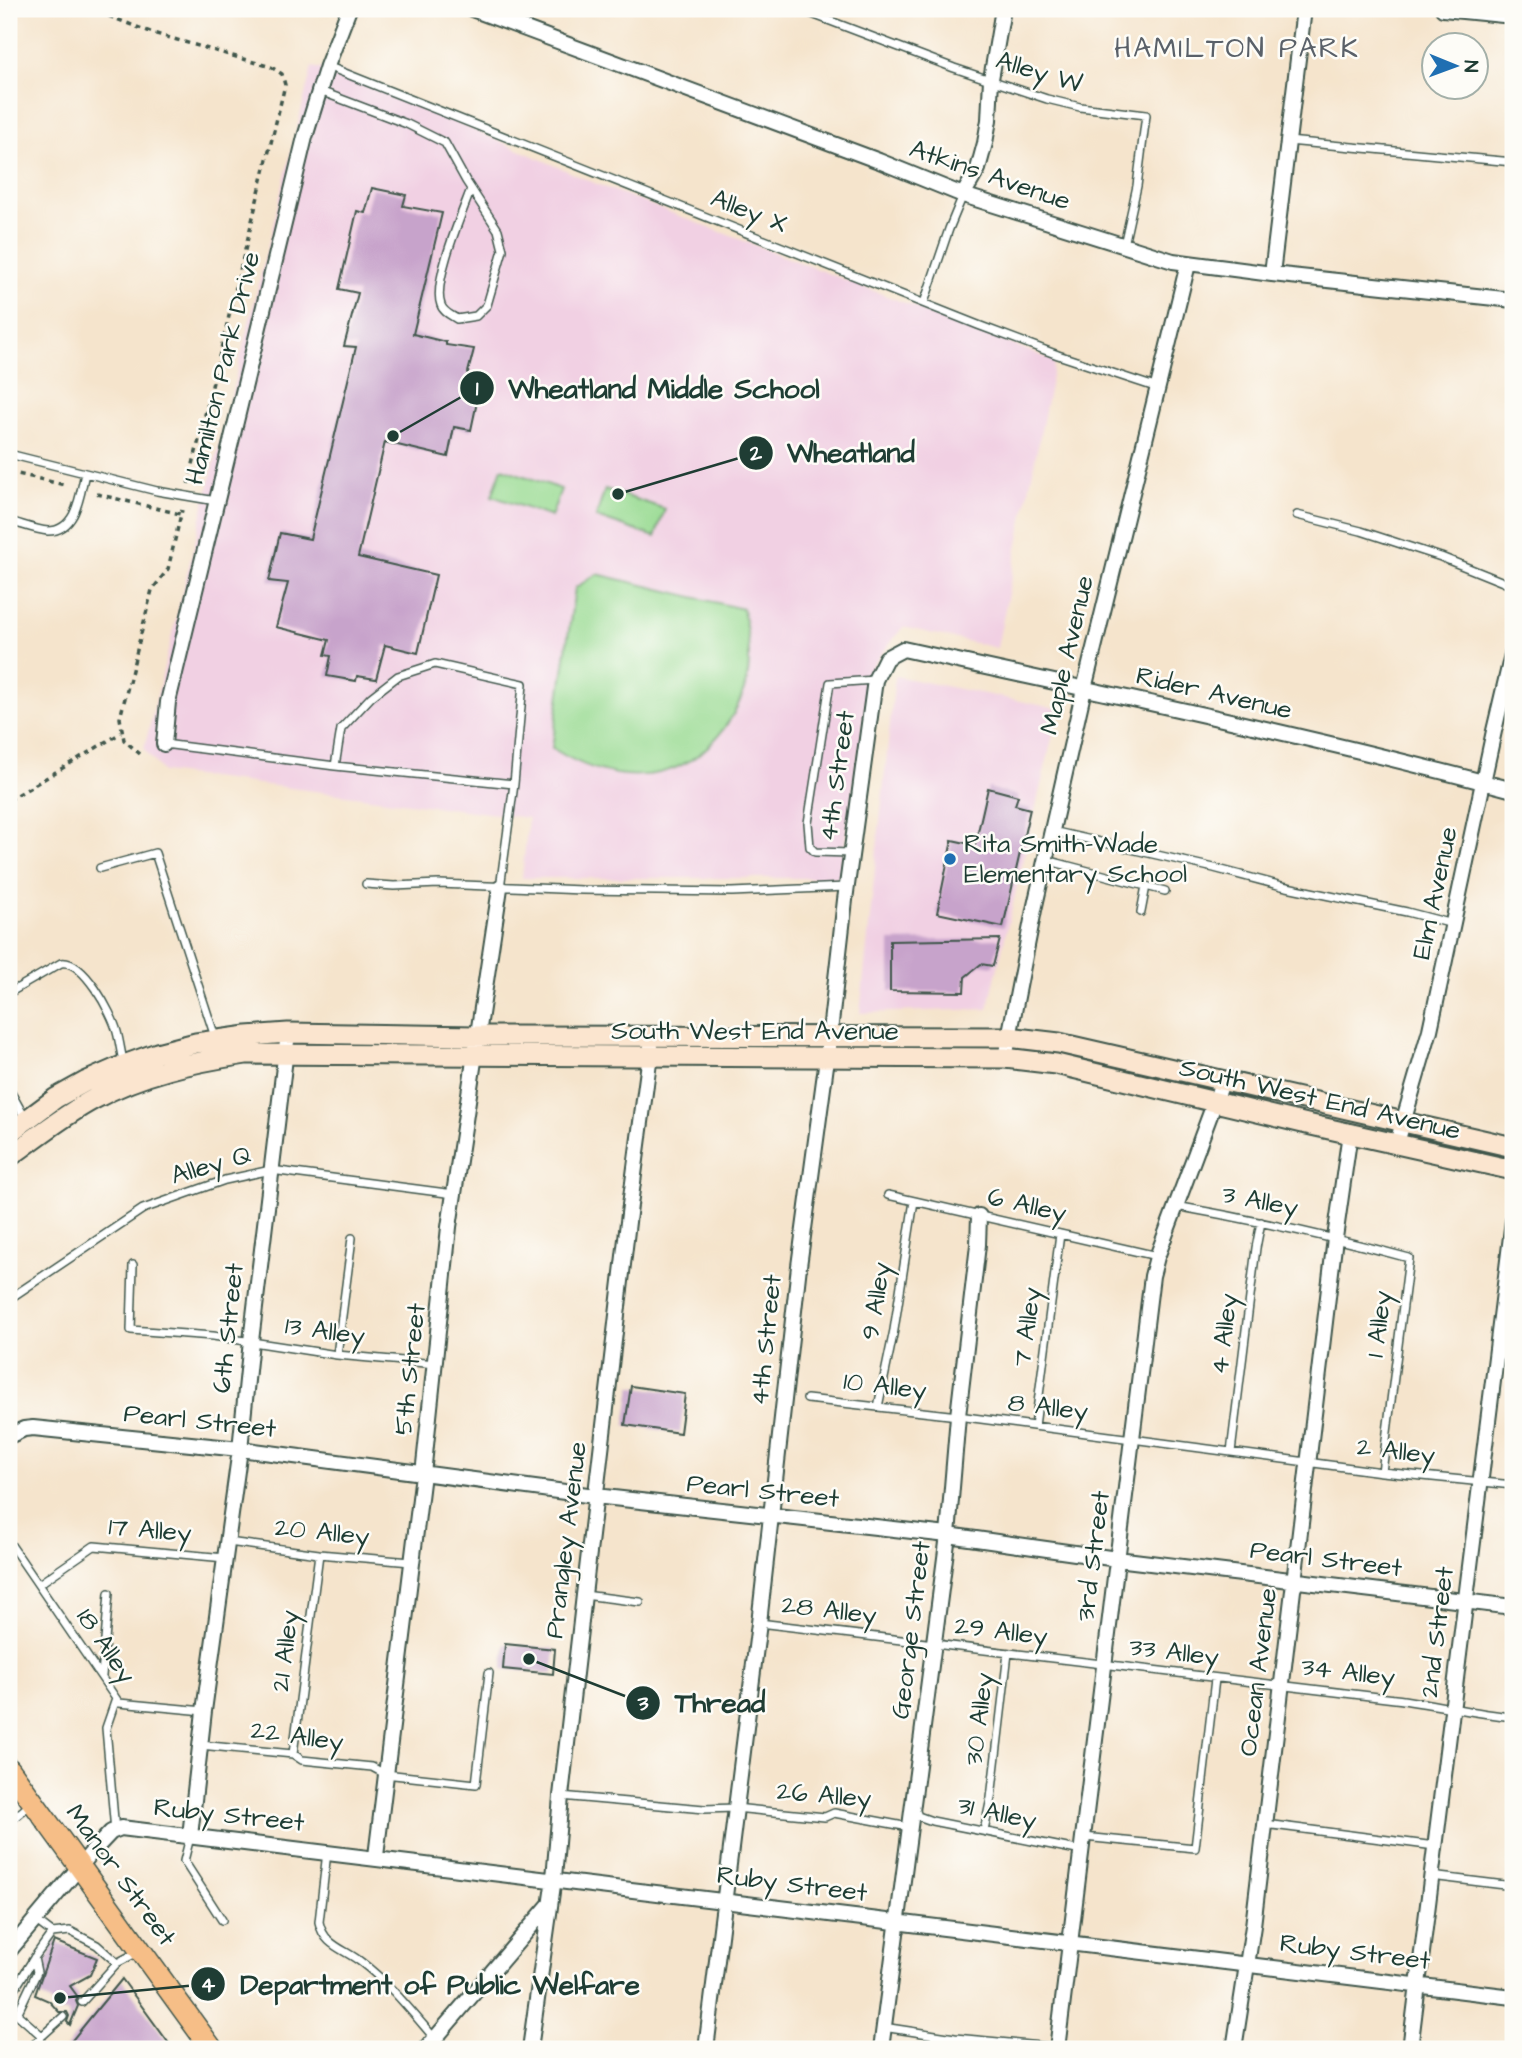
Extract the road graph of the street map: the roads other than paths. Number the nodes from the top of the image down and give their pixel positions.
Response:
1 (349, 9) edge
2 (472, 9) edge
3 (799, 9) edge
4 (1003, 9) edge
5 (1304, 9) edge
6 (1443, 9) edge
7 (1513, 16) edge
8 (327, 66) junction
9 (991, 79) junction
10 (320, 91) junction
11 (1288, 141) junction
12 (1513, 162) edge
13 (471, 189) junction
14 (963, 195) junction
15 (1124, 246) junction
16 (1188, 264) junction
17 (1272, 274) junction
18 (1513, 300) edge
19 (924, 303) junction
20 (1157, 388) junction
21 (9, 454) edge
22 (85, 473) junction
23 (216, 501) junction
24 (1297, 515) dead end
25 (9, 521) edge
26 (1513, 586) edge
27 (903, 649) joint
28 (1513, 650) edge
29 (875, 680) junction
30 (1084, 689) junction
31 (164, 744) joint
32 (335, 766) junction
33 (1483, 782) junction
34 (514, 784) junction
35 (1513, 790) edge
36 (1052, 831) junction
37 (851, 853) junction
38 (1045, 860) junction
39 (100, 868) dead end
40 (366, 884) dead end
41 (1146, 886) junction
42 (846, 887) junction
43 (500, 888) junction
44 (1165, 891) dead end
45 (1140, 912) dead end
46 (1453, 924) junction
47 (9, 993) edge
48 (288, 1033) junction
49 (477, 1036) junction
50 (653, 1036) junction
51 (829, 1037) junction
52 (1008, 1037) junction
53 (216, 1040) junction
54 (286, 1055) junction
55 (474, 1056) junction
56 (650, 1057) junction
57 (827, 1058) junction
58 (1004, 1058) junction
59 (124, 1065) junction
60 (1223, 1080) junction
61 (9, 1089) edge
62 (1215, 1102) junction
63 (1403, 1121) junction
64 (31, 1129) junction
65 (9, 1133) edge
66 (1350, 1133) junction
67 (1397, 1143) junction
68 (1513, 1147) edge
69 (9, 1157) edge
70 (271, 1170) junction
71 (1513, 1170) edge
72 (455, 1194) junction
73 (888, 1195) dead end
74 (914, 1200) junction
75 (1176, 1206) junction
76 (979, 1216) junction
77 (1513, 1220) edge
78 (1261, 1222) junction
79 (1060, 1234) junction
80 (352, 1238) dead end
81 (1335, 1238) junction
82 (1157, 1256) junction
83 (133, 1265) dead end
84 (9, 1299) edge
85 (251, 1342) junction
86 (1496, 1354) junction
87 (337, 1355) junction
88 (1513, 1357) edge
89 (436, 1364) junction
90 (807, 1399) dead end
91 (878, 1407) junction
92 (958, 1416) junction
93 (1035, 1426) junction
94 (9, 1436) edge
95 (1132, 1439) junction
96 (240, 1450) junction
97 (1231, 1452) junction
98 (1308, 1461) junction
99 (1382, 1472) junction
100 (423, 1474) junction
101 (1480, 1482) junction
102 (1513, 1485) edge
103 (596, 1496) junction
104 (771, 1517) junction
105 (948, 1535) junction
106 (9, 1542) edge
107 (228, 1542) junction
108 (319, 1555) junction
109 (226, 1558) junction
110 (1117, 1559) junction
111 (412, 1562) junction
112 (1293, 1579) junction
113 (39, 1584) junction
114 (109, 1593) dead end
115 (584, 1595) junction
116 (1465, 1601) junction
117 (640, 1602) dead end
118 (1513, 1607) edge
119 (759, 1623) junction
120 (936, 1644) junction
121 (1008, 1653) junction
122 (1104, 1664) junction
123 (489, 1673) dead end
124 (102, 1677) junction
125 (1215, 1678) junction
126 (1280, 1685) junction
127 (116, 1699) junction
128 (1452, 1706) junction
129 (204, 1712) junction
130 (1513, 1717) edge
131 (200, 1745) junction
132 (293, 1754) junction
133 (9, 1769) edge
134 (385, 1774) junction
135 (561, 1796) junction
136 (33, 1802) junction
137 (913, 1803) junction
138 (735, 1808) junction
139 (9, 1822) edge
140 (1264, 1824) junction
141 (909, 1827) junction
142 (115, 1831) junction
143 (984, 1831) junction
144 (190, 1836) junction
145 (1083, 1844) junction
146 (1435, 1846) junction
147 (327, 1851) junction
148 (376, 1856) junction
149 (80, 1867) junction
150 (1432, 1876) junction
151 (554, 1878) junction
152 (1513, 1886) edge
153 (724, 1900) junction
154 (550, 1904) junction
155 (35, 1920) junction
156 (222, 1920) dead end
157 (897, 1921) junction
158 (52, 1933) junction
159 (1071, 1943) junction
160 (140, 1950) junction
161 (9, 1951) edge
162 (34, 1958) junction
163 (1247, 1962) junction
164 (117, 1964) junction
165 (1418, 1985) junction
166 (1513, 1997) edge
167 (9, 1998) edge
168 (82, 2002) dead end
169 (9, 2007) edge
170 (17, 2014) junction
171 (63, 2017) dead end
172 (883, 2027) junction
173 (42, 2036) junction
174 (955, 2038) junction
175 (435, 2046) edge
176 (1057, 2048) edge
177 (30, 2049) edge
178 (212, 2049) edge
179 (530, 2049) edge
180 (706, 2049) edge
181 (881, 2049) edge
182 (954, 2049) edge
183 (1073, 2049) edge
184 (1234, 2049) edge
185 (1410, 2049) edge

1 - 8 street, Hamilton Park Drive
2 - 14 street, Atkins Avenue
3 - 9 lane, Alley W
4 - 9 street
5 - 11 street
6 - 7 street
8 - 10 street, Hamilton Park Drive
8 - 19 lane, Alley X
9 - 14 street
9 - 15 lane, Alley W
10 - 13 lane
10 - 23 street, Hamilton Park Drive
11 - 12 lane
11 - 17 street
13 - 13 lane
14 - 15 street, Atkins Avenue
14 - 19 lane
15 - 16 street, Atkins Avenue
16 - 17 street, Atkins Avenue
16 - 20 street, Maple Avenue
17 - 18 street, Atkins Avenue
19 - 20 lane, Alley X
20 - 30 street, Maple Avenue
21 - 22 lane
22 - 23 lane
22 - 25 lane
23 - 31 street, Hamilton Park Drive
24 - 26 lane
27 - 29 street, 4th Street
27 - 30 street, Rider Avenue
28 - 33 street, Elm Avenue
29 - 37 street, 4th Street
29 - 37 lane
30 - 33 street, Rider Avenue
30 - 36 street, Maple Avenue
31 - 32 lane
32 - 34 lane
32 - 34 lane
33 - 35 street, Rider Avenue
33 - 46 street, Elm Avenue
34 - 43 lane
36 - 38 street, Maple Avenue
36 - 46 lane
37 - 42 street, 4th Street
38 - 41 lane
38 - 52 street, Maple Avenue
39 - 53 lane
40 - 43 lane
41 - 44 lane
41 - 45 lane
42 - 43 lane
42 - 51 street, 4th Street
43 - 49 street, 5th Street
46 - 63 street, Elm Avenue
47 - 59 lane
48 - 49 main road, South West End Avenue
48 - 53 main road, South West End Avenue
48 - 54 street, 6th Street
49 - 50 main road, South West End Avenue
49 - 55 street, 5th Street
50 - 51 main road, South West End Avenue
50 - 56 street, Prangley Avenue
51 - 52 main road, South West End Avenue
51 - 57 street, 4th Street
52 - 58 street, Maple Avenue
52 - 60 main road, South West End Avenue
53 - 59 main road, South West End Avenue
54 - 55 main road, South West End Avenue
54 - 64 main road, South West End Avenue
54 - 70 street, 6th Street
55 - 56 main road, South West End Avenue
55 - 72 street, 5th Street
56 - 57 main road, South West End Avenue
56 - 103 street, Prangley Avenue
57 - 58 main road, South West End Avenue
57 - 104 street, 4th Street
58 - 62 main road, South West End Avenue
59 - 64 main road, South West End Avenue
60 - 62 street, 3rd Street
60 - 63 main road, South West End Avenue
61 - 64 lane
62 - 66 main road, South West End Avenue
62 - 75 street, 3rd Street
63 - 67 street, Elm Avenue
63 - 68 main road, South West End Avenue
64 - 65 main road, South West End Avenue
64 - 69 main road, South West End Avenue
66 - 67 main road, South West End Avenue
66 - 81 street, Ocean Avenue
67 - 71 main road, South West End Avenue
70 - 72 lane, Alley Q
70 - 84 lane, Alley Q
70 - 85 street, 6th Street
72 - 89 street, 5th Street
73 - 74 lane, 6 Alley
74 - 76 lane, 6 Alley
74 - 91 lane, 9 Alley
75 - 78 lane, 3 Alley
75 - 82 street, 3rd Street
76 - 79 lane, 6 Alley
76 - 92 street, George Street
77 - 86 street, 2nd Street
78 - 81 lane, 3 Alley
78 - 97 lane, 4 Alley
79 - 82 lane, 6 Alley
79 - 93 lane, 7 Alley
80 - 87 lane
81 - 98 street, Ocean Avenue
81 - 99 lane, 1 Alley
82 - 95 street, 3rd Street
83 - 85 lane, 13 Alley
85 - 87 lane, 13 Alley
85 - 96 street, 6th Street
86 - 88 lane
86 - 101 street, 2nd Street
87 - 89 lane, 13 Alley
89 - 100 street, 5th Street
90 - 91 lane, 10 Alley
91 - 92 lane, 10 Alley
92 - 93 lane, 8 Alley
92 - 105 street, George Street
93 - 95 lane, 8 Alley
94 - 96 street, Pearl Street
95 - 97 lane, 8 Alley
95 - 110 street, 3rd Street
96 - 100 street, Pearl Street
96 - 107 street, 6th Street
97 - 98 lane, 2 Alley
98 - 99 lane, 2 Alley
98 - 112 street, Ocean Avenue
99 - 101 lane, 2 Alley
100 - 103 street, Pearl Street
100 - 111 street, 5th Street
101 - 102 lane, 2 Alley
101 - 116 street, 2nd Street
103 - 104 street, Pearl Street
103 - 115 street, Prangley Avenue
104 - 105 street, Pearl Street
104 - 119 street, 4th Street
105 - 110 street, Pearl Street
105 - 120 street, George Street
106 - 113 lane, 18 Alley
107 - 108 lane, 20 Alley
107 - 109 street, 6th Street
108 - 111 lane, 20 Alley
108 - 132 lane, 21 Alley
109 - 113 lane, 17 Alley
109 - 129 street, 6th Street
110 - 112 street, Pearl Street
110 - 122 street, 3rd Street
111 - 134 street, 5th Street
112 - 116 street, Pearl Street
112 - 126 street, Ocean Avenue
113 - 124 lane, 18 Alley
114 - 124 lane
115 - 117 lane
115 - 135 street, Prangley Avenue
116 - 118 street, Pearl Street
116 - 128 street, 2nd Street
119 - 120 lane, 28 Alley
119 - 138 street, 4th Street
120 - 121 lane, 29 Alley
120 - 137 street, George Street
121 - 122 lane, 29 Alley
121 - 143 lane, 30 Alley
122 - 125 lane, 33 Alley
122 - 145 street, 3rd Street
123 - 134 lane, 22 Alley
124 - 127 lane, 18 Alley
125 - 126 lane, 33 Alley
125 - 145 lane, 31 Alley
126 - 128 lane, 34 Alley
126 - 140 street, Ocean Avenue
127 - 129 lane, 18 Alley
127 - 142 lane
128 - 130 lane, 34 Alley
128 - 146 street, 2nd Street
129 - 131 street, 6th Street
131 - 132 lane, 22 Alley
131 - 144 street, 6th Street
132 - 134 lane, 22 Alley
133 - 136 main road, Manor Street
134 - 148 street, 5th Street
135 - 138 lane, 26 Alley
135 - 151 street, Prangley Avenue
136 - 139 lane
136 - 149 main road, Manor Street
137 - 141 street, George Street
137 - 143 lane, 31 Alley
138 - 141 lane, 26 Alley
138 - 153 street, 4th Street
140 - 146 lane
140 - 163 street, Ocean Avenue
141 - 157 street, George Street
142 - 144 street, Ruby Street
142 - 149 street, Ruby Street
143 - 145 lane, 31 Alley
144 - 147 street, Ruby Street
144 - 156 lane
145 - 159 street, 3rd Street
146 - 150 street, 2nd Street
147 - 148 street, Ruby Street
147 - 175 lane
148 - 151 street, Ruby Street
149 - 155 street, Ruby Street
149 - 160 main road, Manor Street
150 - 152 lane
150 - 165 street, 2nd Street
151 - 153 street, Ruby Street
151 - 154 street, Prangley Avenue
153 - 157 street, Ruby Street
153 - 180 street, 4th Street
154 - 175 street
154 - 179 street, Prangley Avenue
155 - 158 lane
155 - 161 street, Ruby Street
157 - 159 street, Ruby Street
157 - 172 street, George Street
158 - 162 lane
158 - 164 lane
159 - 163 street, Ruby Street
159 - 176 street, 3rd Street
160 - 164 lane
160 - 178 main road, Manor Street
162 - 167 lane
162 - 170 lane
163 - 165 street, Ruby Street
163 - 184 street, Ocean Avenue
164 - 168 lane
165 - 166 street, Ruby Street
165 - 185 street, 2nd Street
169 - 170 lane
170 - 173 lane
171 - 173 lane
172 - 174 lane
172 - 181 street, George Street
173 - 177 lane
174 - 176 lane
174 - 182 lane
176 - 183 lane

